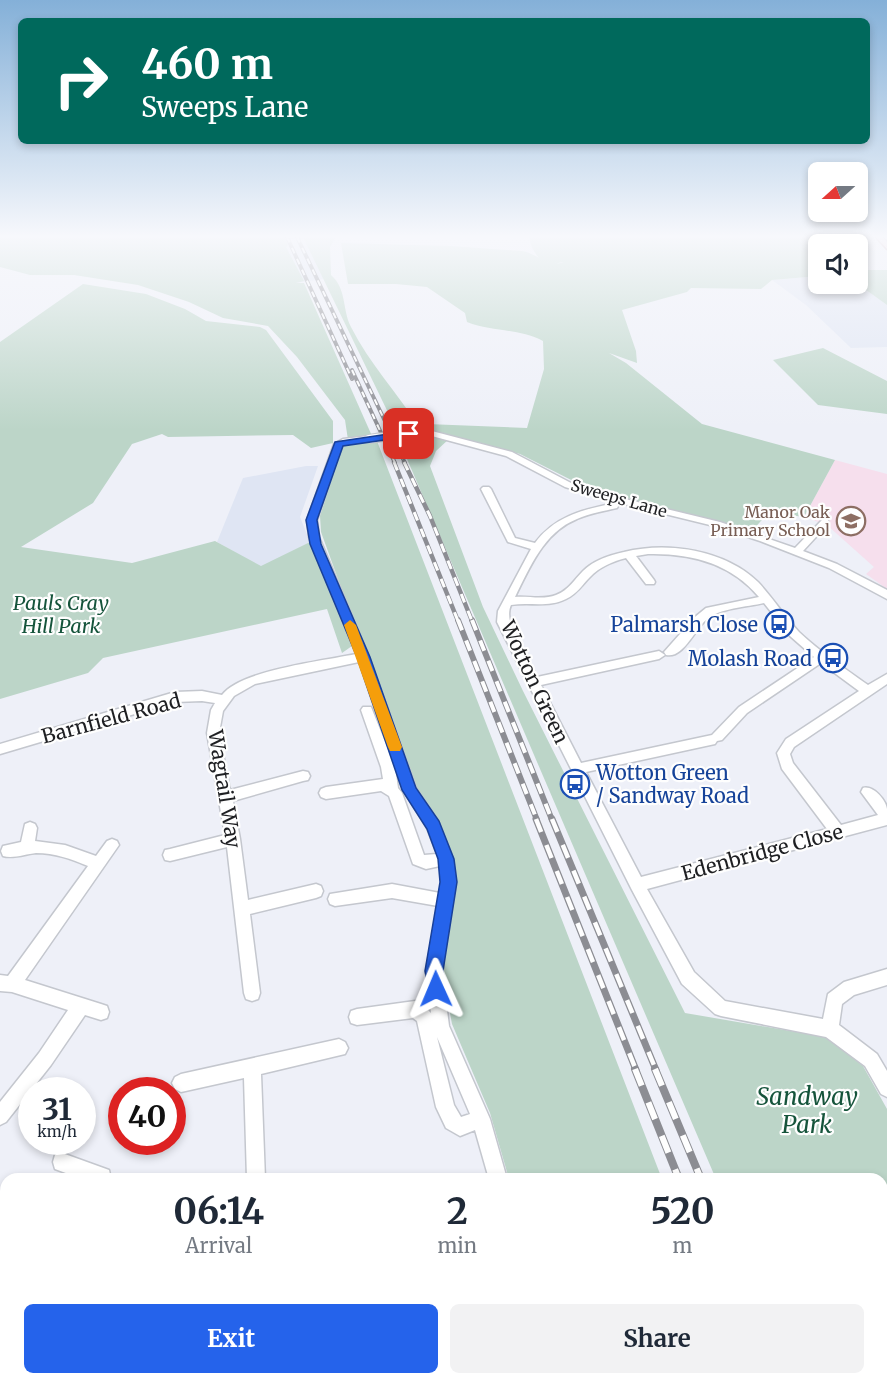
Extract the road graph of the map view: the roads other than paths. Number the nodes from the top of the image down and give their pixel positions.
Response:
1 (486, 489) dead end
2 (618, 500) junction
3 (825, 522) dead end
4 (537, 547) junction
5 (796, 552) junction
6 (629, 554) junction
7 (650, 582) dead end
8 (887, 595) edge
9 (766, 599) junction
10 (508, 602) junction
11 (363, 657) junction
12 (822, 657) junction
13 (887, 678) edge
14 (532, 682) junction
15 (868, 691) junction
16 (223, 700) junction
17 (367, 710) dead end
18 (0, 749) edge
19 (578, 769) junction
20 (303, 776) dead end
21 (391, 788) junction
22 (868, 792) dead end
23 (326, 794) dead end
24 (225, 797) junction
25 (887, 818) edge
26 (30, 828) dead end
27 (838, 832) junction
28 (233, 839) junction
29 (112, 845) dead end
30 (27, 847) junction
31 (8, 851) dead end
32 (170, 855) dead end
33 (446, 859) junction
34 (99, 864) junction
35 (637, 885) junction
36 (316, 891) dead end
37 (335, 899) dead end
38 (447, 901) junction
39 (242, 909) junction
40 (887, 977) edge
41 (6, 983) edge
42 (252, 993) dead end
43 (81, 1006) junction
44 (101, 1012) dead end
45 (357, 1017) dead end
46 (831, 1029) junction
47 (339, 1048) dead end
48 (252, 1066) junction
49 (186, 1082) edge
50 (887, 1088) edge
51 (0, 1116) edge
52 (481, 1119) junction
53 (256, 1173) edge
54 (496, 1173) edge

1 - 4 street
2 - 4 street
2 - 5 street, Sweeps Lane
2 - 11 street, Sweeps Lane, bridge
3 - 5 street
4 - 10 street
5 - 8 street, Sweeps Lane
6 - 7 street
6 - 9 street, Wotton Green
6 - 10 street, Wotton Green
9 - 12 street, Wotton Green
9 - 14 street
10 - 14 street, Wotton Green
11 - 16 street, Wagtail Way
11 - 33 street
12 - 15 street, Wotton Green
12 - 19 street
13 - 15 street
14 - 19 street, Wotton Green
15 - 27 street
16 - 18 street, Barnfield Road
16 - 24 street, Wagtail Way
17 - 21 street
19 - 35 street, Wotton Green
20 - 24 street
21 - 23 street
21 - 33 street
22 - 25 street, Edenbridge Close
24 - 28 street, Wagtail Way
25 - 27 street, Edenbridge Close
26 - 30 street
27 - 35 street, Edenbridge Close
28 - 32 street
28 - 39 street, Wagtail Way
29 - 34 street
30 - 31 street
30 - 34 street
33 - 38 street
34 - 41 street
35 - 46 street, Wotton Green
36 - 39 street
37 - 38 street
38 - 52 street
39 - 42 street, Wagtail Way
40 - 46 street
41 - 43 street
43 - 44 street
43 - 51 street
45 - 52 street
46 - 50 street
47 - 48 street
48 - 49 street
48 - 53 street
52 - 54 street

